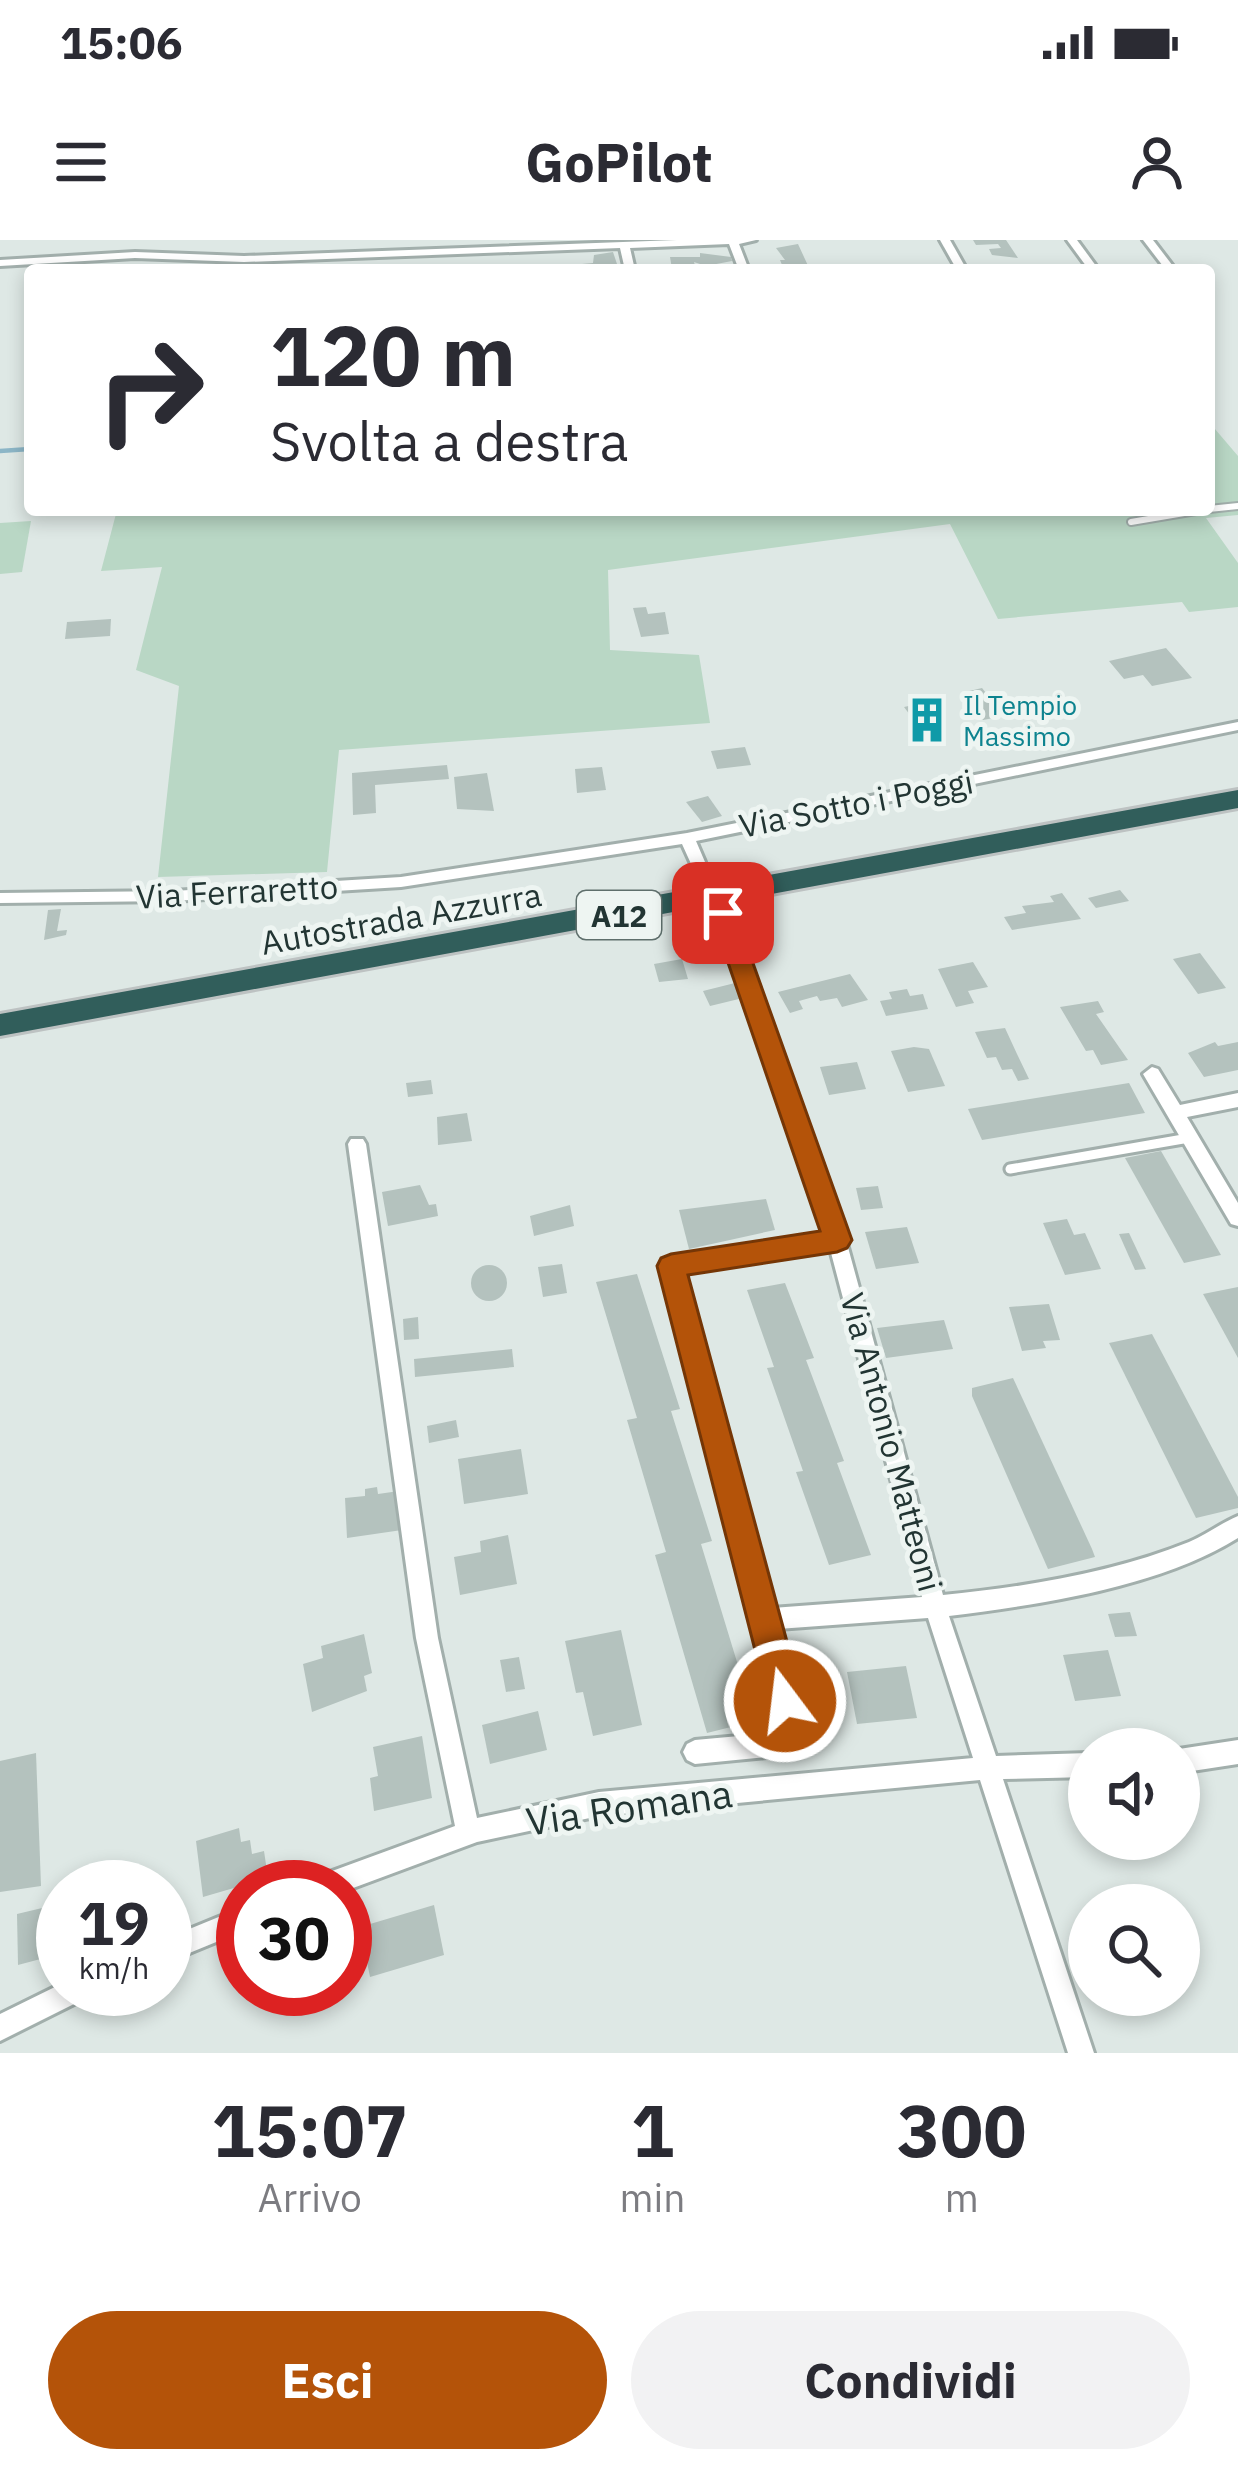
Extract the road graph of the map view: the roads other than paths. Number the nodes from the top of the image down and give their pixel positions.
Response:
1 (732, 240) edge
2 (751, 240) edge
3 (1148, 240) edge
4 (630, 243) edge
5 (463, 252) junction
6 (359, 256) junction
7 (0, 262) edge
8 (360, 264) edge
9 (465, 264) edge
10 (1166, 264) edge
11 (1168, 516) edge
12 (1131, 522) dead end
13 (1238, 726) edge
14 (1238, 780) edge
15 (1238, 799) edge
16 (686, 838) junction
17 (698, 862) tunnel mouth
18 (0, 898) edge
19 (723, 913) tunnel mouth
20 (0, 1002) edge
21 (0, 1025) edge
22 (1152, 1074) dead end
23 (1238, 1100) edge
24 (1174, 1113) junction
25 (1189, 1138) junction
26 (357, 1144) dead end
27 (1010, 1169) dead end
28 (1238, 1219) edge
29 (837, 1240) junction
30 (1238, 1526) edge
31 (937, 1609) junction
32 (764, 1619) junction
33 (694, 1752) dead end
34 (1238, 1752) edge
35 (1200, 1758) edge
36 (1068, 1766) edge
37 (986, 1768) junction
38 (469, 1833) junction
39 (372, 1869) edge
40 (36, 2010) edge
41 (0, 2028) edge
42 (1081, 2053) edge

1 - 2 street
1 - 4 street
3 - 10 street
4 - 5 street
5 - 6 street
5 - 9 street
6 - 7 street
6 - 8 street
11 - 12 lane
13 - 16 street, Via Sotto i Poggi
14 - 20 highway, Autostrada Azzurra / A12
15 - 21 highway, Autostrada Azzurra / A12
16 - 17 street
16 - 18 street, Via Ferraretto
19 - 29 street, Via Antonio Matteoni
22 - 24 street
23 - 24 street
24 - 25 street
25 - 27 lane
25 - 28 street
26 - 38 street
29 - 31 street, Via Antonio Matteoni
29 - 32 street
30 - 31 street
31 - 32 street
31 - 37 street, Via Antonio Matteoni
32 - 33 street
34 - 35 street
36 - 37 street, Via Romana
37 - 38 street, Via Romana
37 - 42 street, Via Antonio Matteoni
38 - 39 street, Via Romana
40 - 41 street

